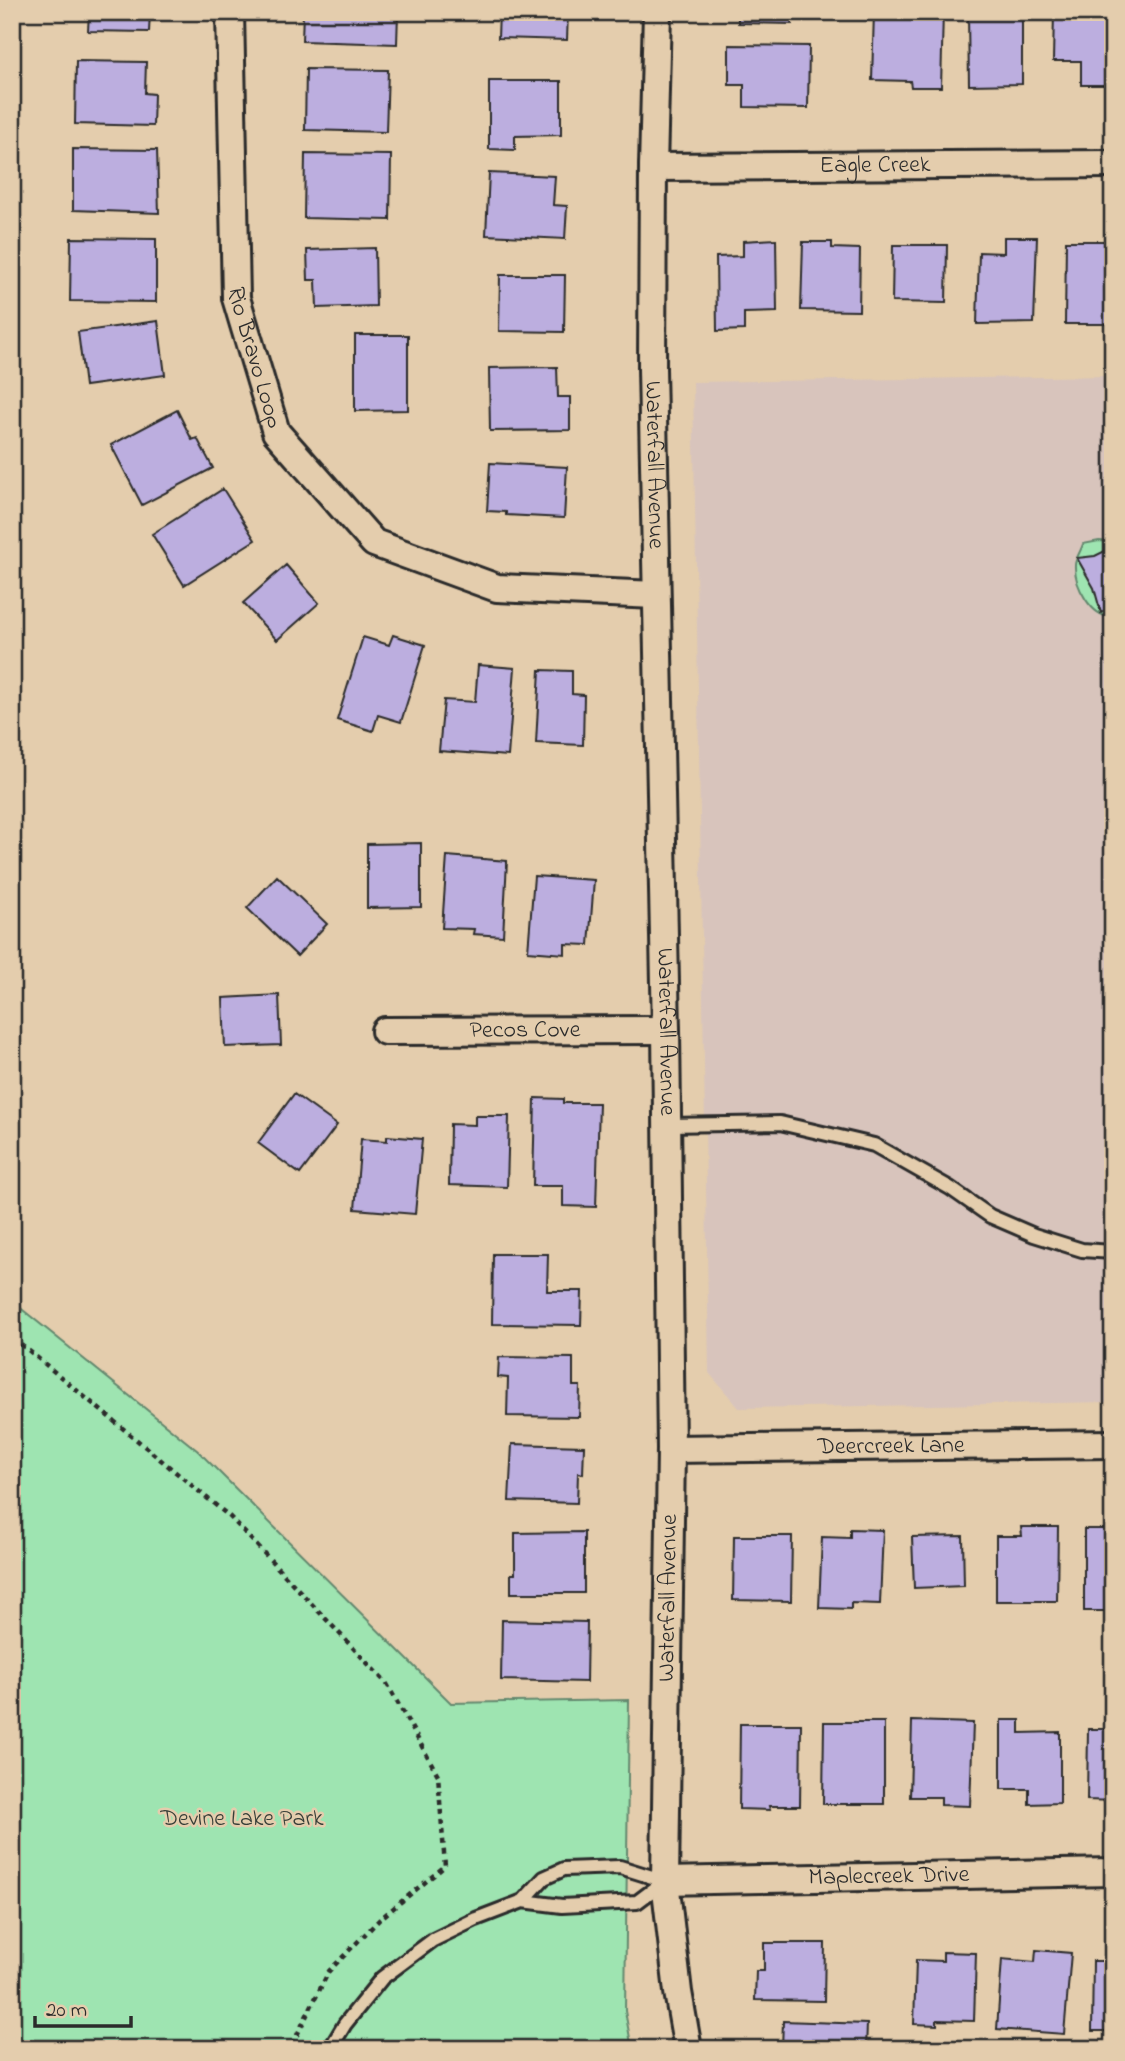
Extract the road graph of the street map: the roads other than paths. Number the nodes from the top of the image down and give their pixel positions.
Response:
1 (230, 12) edge
2 (657, 12) edge
3 (1106, 164) edge
4 (653, 167) junction
5 (656, 595) junction
6 (666, 1030) junction
7 (385, 1031) dead end
8 (668, 1125) junction
9 (1113, 1252) edge
10 (1113, 1444) edge
11 (671, 1449) junction
12 (1113, 1872) edge
13 (666, 1881) junction
14 (523, 1900) junction
15 (330, 2049) edge
16 (688, 2049) edge

1 - 5 street, Rio Bravo Loop
2 - 4 street, Waterfall Avenue
3 - 4 street, Eagle Creek
4 - 5 street, Waterfall Avenue
5 - 6 street, Waterfall Avenue
6 - 7 street, Pecos Cove
6 - 8 street, Waterfall Avenue
8 - 9 lane
8 - 11 street, Waterfall Avenue
10 - 11 street, Deercreek Lane
11 - 13 street, Waterfall Avenue
12 - 13 street, Maplecreek Drive
13 - 14 lane
13 - 14 lane, Maplecreek Drive
13 - 16 street, Waterfall Avenue
14 - 15 lane, Maplecreek Drive

